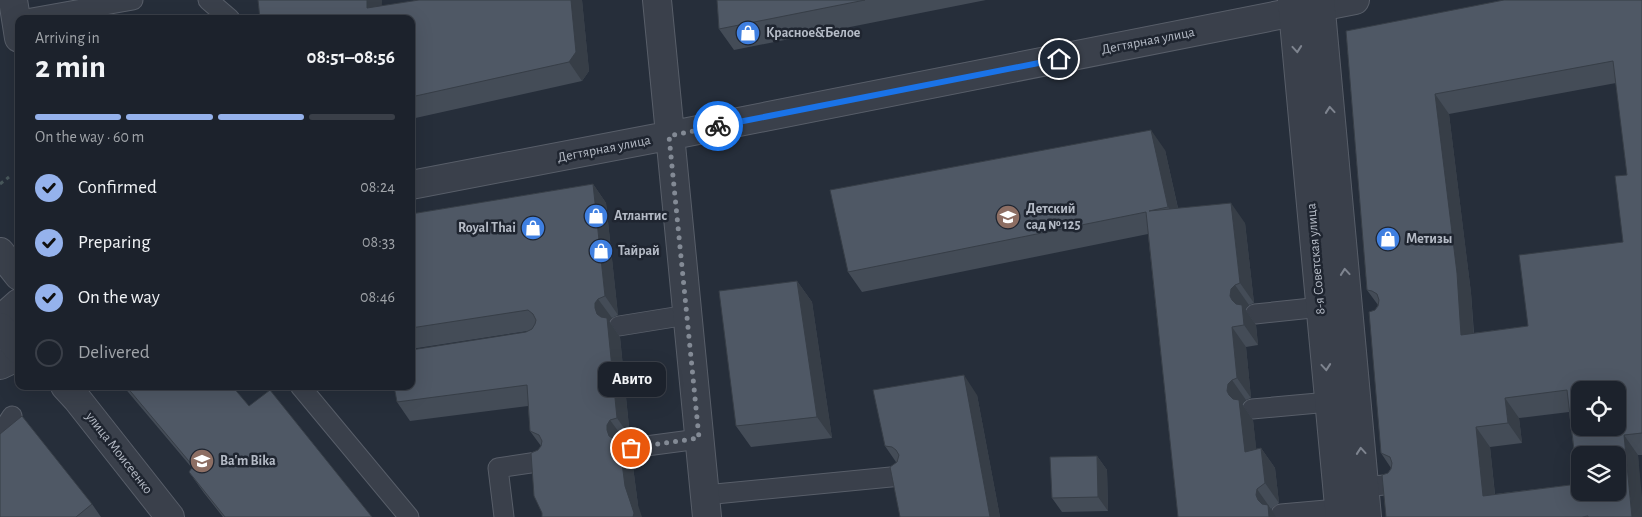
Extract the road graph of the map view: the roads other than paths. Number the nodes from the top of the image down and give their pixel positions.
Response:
1 (133, 0) edge
2 (208, 0) edge
3 (657, 0) edge
4 (1355, 0) edge
5 (1320, 3) edge
6 (1293, 6) edge
7 (43, 15) edge
8 (225, 15) edge
9 (669, 136) junction
10 (415, 184) edge
11 (0, 252) edge
12 (15, 271) edge
13 (15, 307) edge
14 (1255, 314) dead end
15 (687, 315) junction
16 (1322, 317) junction
17 (1354, 317) junction
18 (0, 320) edge
19 (619, 326) dead end
20 (0, 327) edge
21 (15, 345) edge
22 (15, 358) edge
23 (0, 364) edge
24 (69, 390) edge
25 (303, 390) edge
26 (1357, 400) junction
27 (1329, 401) junction
28 (1252, 408) dead end
29 (12, 416) dead end
30 (0, 434) edge
31 (699, 438) junction
32 (631, 448) dead end
33 (544, 461) edge
34 (901, 476) edge
35 (1396, 484) edge
36 (1366, 504) edge
37 (1339, 505) edge
38 (706, 506) edge
39 (1281, 514) dead end
40 (170, 517) edge
41 (408, 517) edge
42 (504, 517) edge

1 - 7 lane
2 - 8 lane
3 - 9 street
4 - 5 street, Дегтярная улица
5 - 6 street, Дегтярная улица
17 -> 5 street, 8-я Советская улица
6 - 9 street, Дегтярная улица
6 -> 16 street, 8-я Советская улица
9 - 10 street, Дегтярная улица
9 - 15 street
11 - 12 street
13 - 18 street
14 - 16 lane
15 - 19 lane
15 - 31 street
16 - 17 lane
16 -> 27 street, 8-я Советская улица
17 - 26 street, 8-я Советская улица
20 - 21 street
22 - 23 street
24 - 40 street, улица Моисеенко
25 - 41 lane
26 - 27 lane
36 -> 26 street, 8-я Советская улица
27 - 28 lane
27 - 37 street, 8-я Советская улица
29 - 30 lane
31 - 32 lane
31 - 38 street
33 - 42 lane
34 - 38 lane
35 - 36 lane
36 - 37 lane
37 - 39 lane

